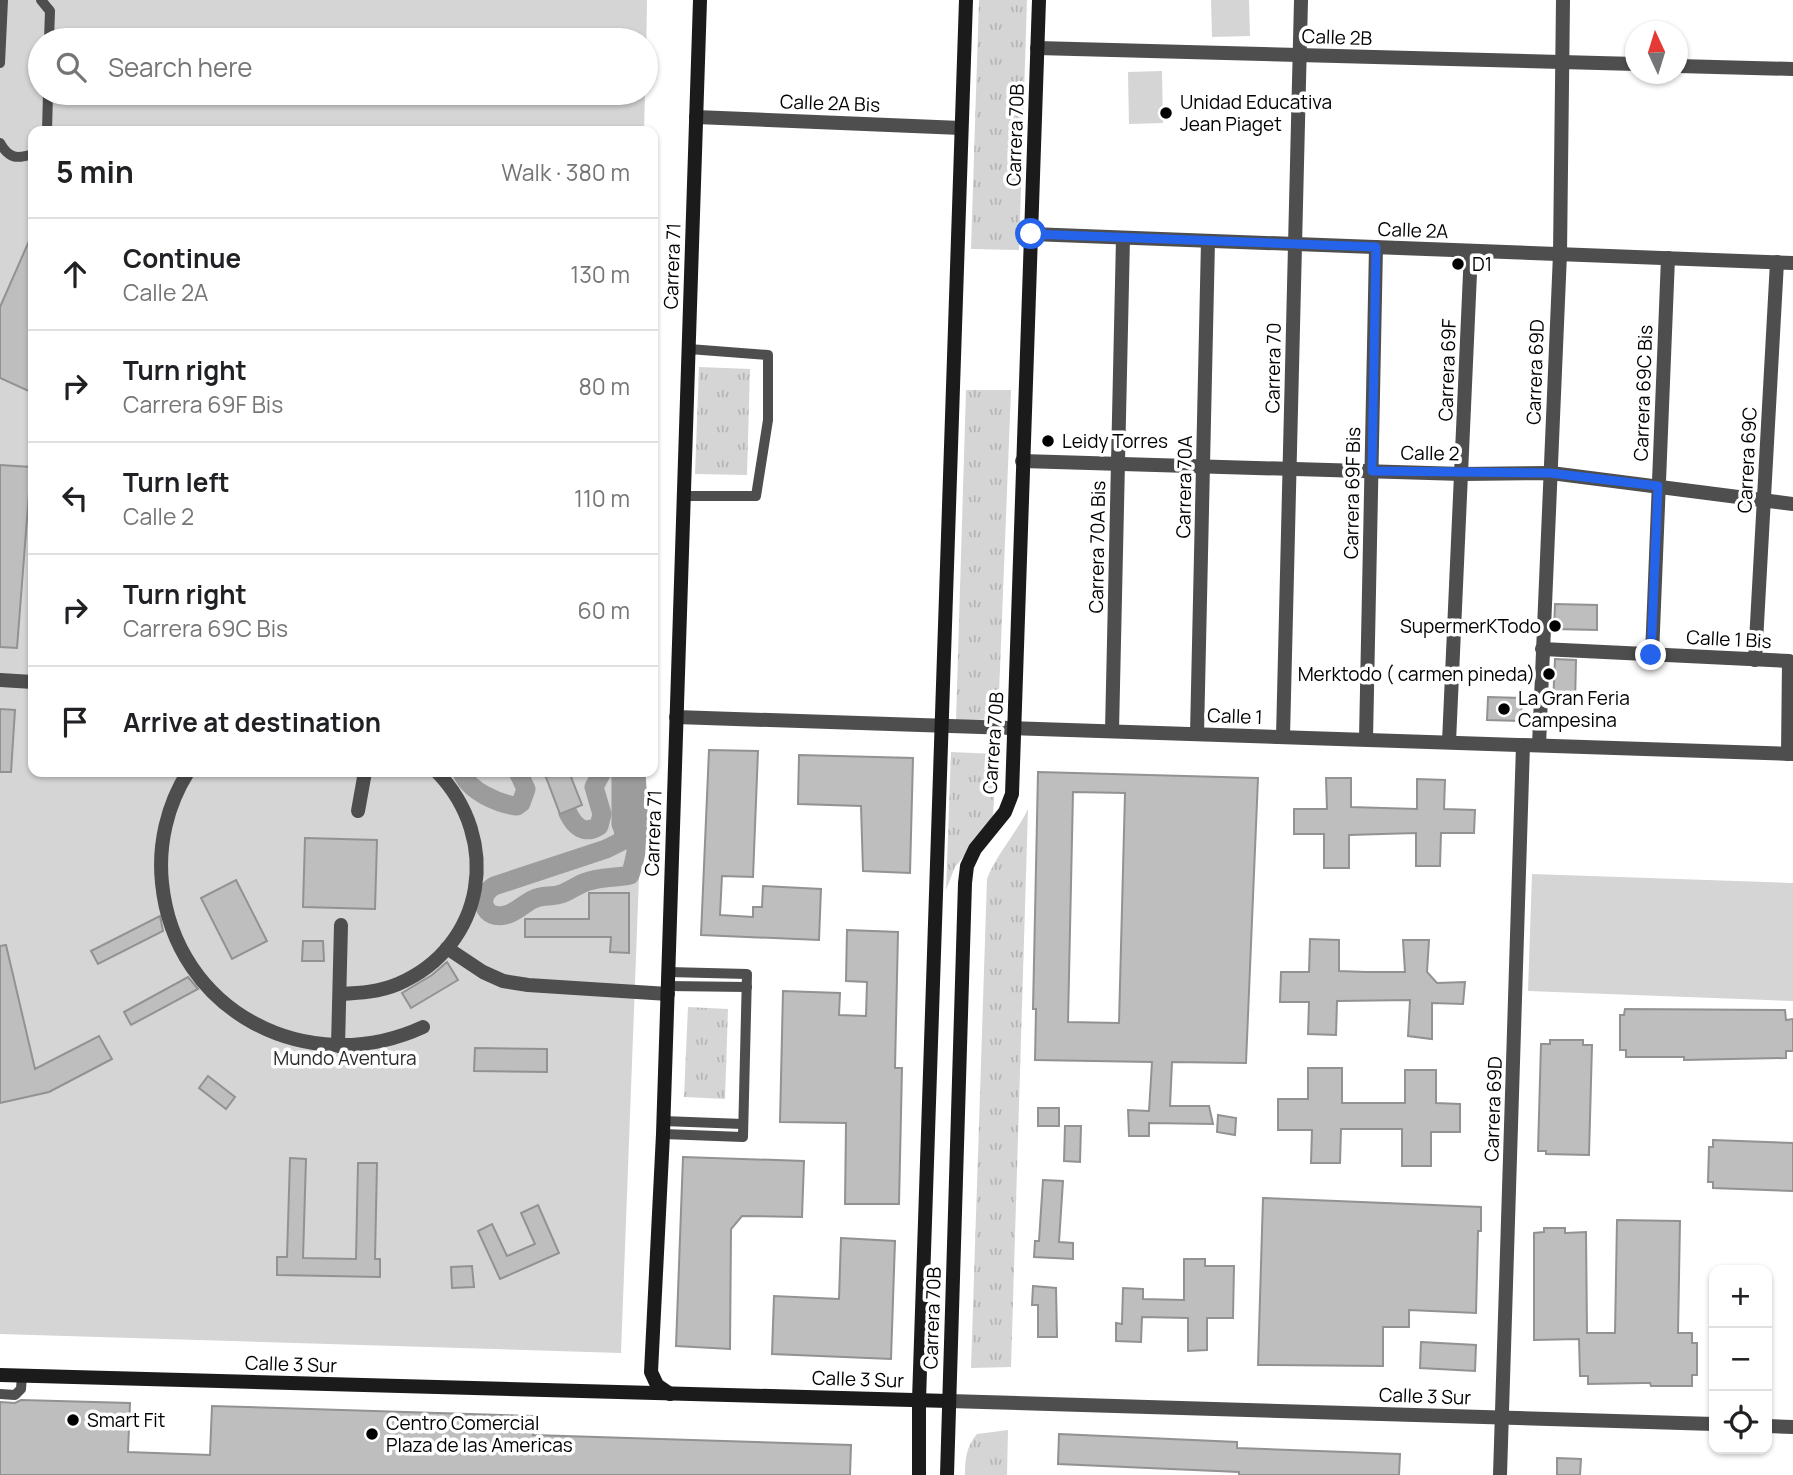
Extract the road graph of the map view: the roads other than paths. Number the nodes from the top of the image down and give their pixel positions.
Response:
1 (3, 0) edge
2 (41, 0) edge
3 (700, 0) edge
4 (966, 0) edge
5 (1039, 0) edge
6 (1301, 0) edge
7 (1563, 0) edge
8 (49, 28) edge
9 (1037, 48) junction
10 (1300, 55) junction
11 (1562, 62) junction
12 (0, 63) edge
13 (1625, 64) edge
14 (1688, 66) edge
15 (1793, 69) edge
16 (48, 105) edge
17 (696, 117) junction
18 (47, 126) edge
19 (961, 128) junction
20 (0, 143) edge
21 (28, 156) edge
22 (1031, 234) junction
23 (1124, 238) junction
24 (1208, 241) junction
25 (1295, 244) junction
26 (1376, 247) junction
27 (1471, 251) junction
28 (1560, 254) junction
29 (1668, 258) junction
30 (1776, 262) junction
31 (1793, 263) edge
32 (689, 349) junction
33 (1022, 461) junction
34 (1118, 464) junction
35 (1203, 466) junction
36 (1290, 468) junction
37 (1372, 471) junction
38 (1550, 473) junction
39 (1462, 474) junction
40 (1658, 486) junction
41 (684, 496) junction
42 (1764, 500) junction
43 (1793, 504) edge
44 (1542, 649) junction
45 (1651, 655) junction
46 (1755, 660) junction
47 (0, 680) edge
48 (28, 682) edge
49 (676, 718) junction
50 (942, 726) junction
51 (1014, 728) junction
52 (1112, 731) junction
53 (1197, 734) junction
54 (1283, 737) junction
55 (1366, 739) junction
56 (1449, 742) junction
57 (1523, 745) junction
58 (1539, 745) junction
59 (1791, 754) edge
60 (185, 777) edge
61 (364, 777) edge
62 (442, 777) edge
63 (358, 811) dead end
64 (341, 925) dead end
65 (447, 948) junction
66 (668, 984) junction
67 (747, 987) junction
68 (340, 994) junction
69 (423, 1027) dead end
70 (338, 1046) junction
71 (743, 1124) junction
72 (663, 1128) junction
73 (651, 1372) junction
74 (0, 1375) edge
75 (22, 1376) junction
76 (626, 1392) junction
77 (0, 1394) edge
78 (670, 1394) junction
79 (919, 1400) junction
80 (949, 1401) junction
81 (1502, 1418) junction
82 (1709, 1424) edge
83 (1772, 1426) edge
84 (1793, 1427) edge
85 (919, 1475) edge
86 (947, 1475) edge
87 (1500, 1475) edge

1 - 12 lane
2 - 8 lane
3 - 17 street, Carrera 71
4 - 19 street, Carrera 70B
5 - 9 street, Carrera 70B
6 - 10 street, Carrera 70
7 - 11 street, Carrera 69D
9 - 10 street, Calle 2B
9 - 22 street, Carrera 70B
10 - 11 street, Calle 2B
10 - 25 street, Carrera 70
11 - 13 street, Calle 2B
11 - 28 street, Carrera 69D
14 - 15 street
16 - 18 lane
17 - 19 street, Calle 2A Bis
17 - 32 street, Carrera 71
19 - 50 street, Carrera 70B
20 - 21 lane
22 - 23 street, Calle 2A
22 - 33 street, Carrera 70B
23 - 24 street, Calle 2A
23 - 34 street, Carrera 70A Bis
24 - 25 street, Calle 2A
24 - 35 street, Carrera 70A
25 - 26 street, Calle 2A
25 - 36 street, Carrera 70
26 - 27 street, Calle 2A
26 - 37 street, Carrera 69F Bis
27 - 28 street, Calle 2A
27 - 39 street, Carrera 69F
28 - 29 street, Calle 2A
28 - 38 street, Carrera 69D
29 - 30 street, Calle 2A
29 - 40 street, Carrera 69C Bis
30 - 31 street, Calle 2A
30 - 42 street, Carrera 69C
32 - 41 street, Carrera 71
32 - 41 lane
33 - 34 street, Calle 2
33 - 51 street, Carrera 70B
34 - 35 street, Calle 2
34 - 52 street, Carrera 70A Bis
35 - 36 street, Calle 2
35 - 53 street, Carrera 70A
36 - 37 street, Calle 2
36 - 54 street, Carrera 70
37 - 39 street, Calle 2
37 - 55 street, Carrera 69F Bis
38 - 39 street, Calle 2
38 - 40 street, Calle 2
38 - 44 street, Carrera 69D
39 - 56 street, Carrera 69F
40 - 42 street, Calle 2
40 - 45 street, Carrera 69C Bis
41 - 49 street, Carrera 71
42 - 43 street, Calle 2
42 - 46 street, Carrera 69C
44 - 45 street, Calle 1 Bis
44 - 58 street, Carrera 69D
45 - 46 street, Calle 1 Bis
46 - 59 street, Calle 1 Bis
47 - 48 street
49 - 50 street, Calle 1
49 - 66 street, Carrera 71
50 - 51 street, Calle 1
50 - 79 street, Carrera 70B
51 - 52 street, Calle 1
51 - 80 street, Carrera 70B
52 - 53 street, Calle 1
53 - 54 street, Calle 1
54 - 55 street, Calle 1
55 - 56 street, Calle 1
56 - 57 street, Calle 1
57 - 58 street, Calle 1
57 - 81 street, Carrera 69D
58 - 59 street, Calle 1
60 - 70 street
61 - 63 street
62 - 65 street
64 - 68 street
65 - 66 street
65 - 68 street
66 - 67 lane
66 - 67 lane
66 - 72 street, Carrera 71
67 - 71 lane
68 - 70 street
69 - 70 street
71 - 72 lane
71 - 72 lane
72 - 73 street, Carrera 71
73 - 76 street
73 - 78 street
74 - 75 street, Calle 3 Sur
75 - 76 street, Calle 3 Sur
75 - 77 lane
76 - 78 street, Calle 3 Sur
78 - 79 street, Calle 3 Sur
79 - 80 street, Calle 3 Sur
79 - 85 street, Carrera 70B
80 - 81 street, Calle 3 Sur
80 - 86 street, Carrera 70B
81 - 82 street, Calle 3 Sur
81 - 87 street, Carrera 69D
83 - 84 street

